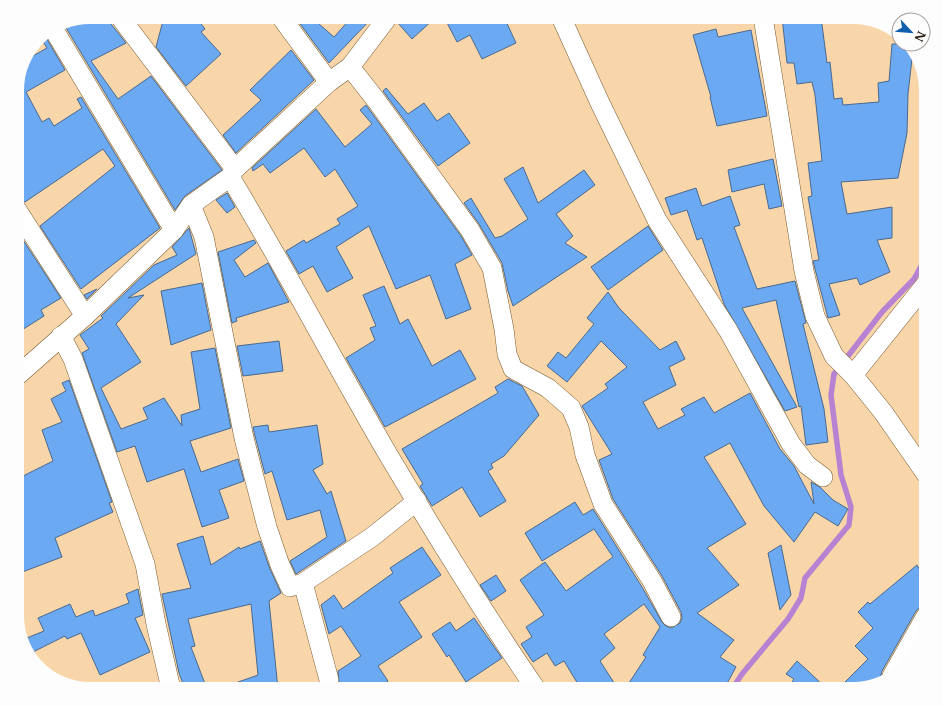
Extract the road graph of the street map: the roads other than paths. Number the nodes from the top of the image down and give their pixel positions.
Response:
1 (125, 24) edge
2 (286, 24) edge
3 (383, 24) edge
4 (565, 24) edge
5 (764, 24) edge
6 (56, 34) edge
7 (350, 67) junction
8 (329, 82) junction
9 (233, 173) junction
10 (191, 205) junction
11 (24, 221) edge
12 (174, 230) junction
13 (919, 291) edge
14 (85, 316) junction
15 (61, 336) junction
16 (845, 367) junction
17 (24, 370) edge
18 (919, 464) edge
19 (823, 477) dead end
20 (417, 501) junction
21 (303, 583) junction
22 (671, 617) dead end
23 (918, 631) edge
24 (899, 663) edge
25 (329, 680) dead end
26 (169, 682) edge
27 (531, 682) edge

1 - 9 street
2 - 8 street
3 - 7 street
4 - 19 street
5 - 16 street
6 - 12 street
7 - 8 street
7 - 22 street
8 - 9 street
9 - 10 street
9 - 20 street
10 - 12 street
10 - 21 street
11 - 14 street
12 - 14 street
13 - 16 street
14 - 15 street
15 - 17 street
15 - 26 street
16 - 18 street
20 - 21 street
20 - 27 street
21 - 25 street
23 - 24 street

